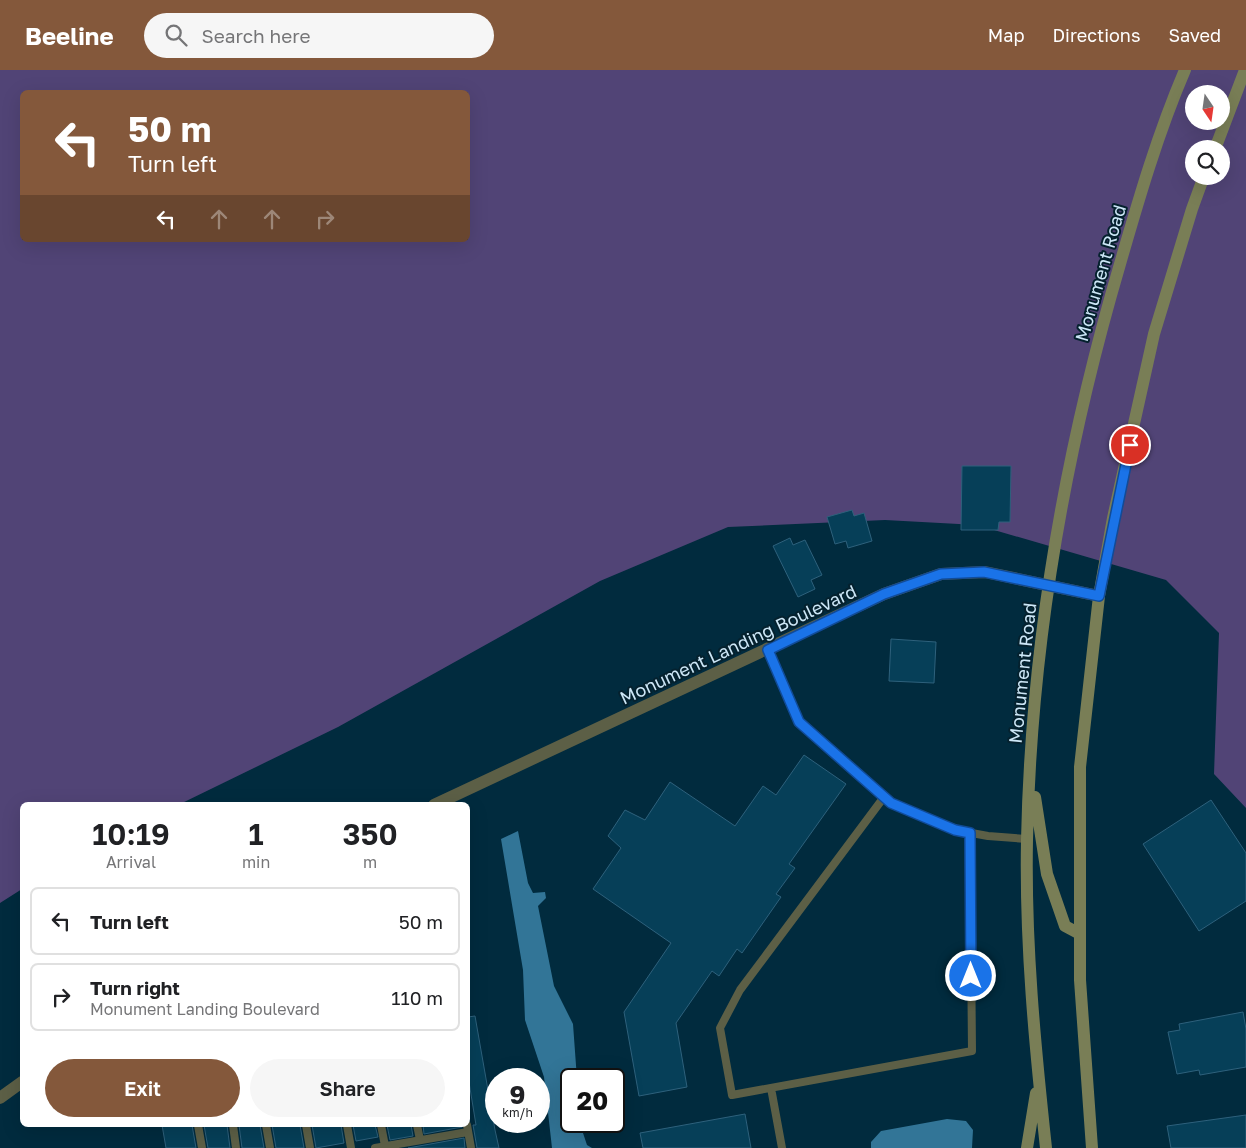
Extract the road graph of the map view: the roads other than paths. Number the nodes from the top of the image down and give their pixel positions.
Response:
1 (1185, 70) edge
2 (1245, 70) edge
3 (1218, 140) edge
4 (1201, 185) edge
5 (1048, 586) junction
6 (1099, 596) junction
7 (768, 650) junction
8 (1030, 765) junction
9 (884, 797) junction
10 (440, 802) edge
11 (970, 833) junction
12 (1027, 838) junction
13 (1080, 934) junction
14 (1038, 1075) junction
15 (20, 1083) edge
16 (771, 1088) junction
17 (0, 1098) edge
18 (198, 1127) edge
19 (233, 1127) edge
20 (266, 1127) edge
21 (306, 1127) edge
22 (347, 1127) edge
23 (381, 1127) edge
24 (417, 1127) edge
25 (467, 1128) edge
26 (420, 1140) junction
27 (385, 1146) junction
28 (202, 1148) edge
29 (236, 1148) edge
30 (270, 1148) edge
31 (310, 1148) edge
32 (351, 1148) edge
33 (374, 1148) edge
34 (471, 1148) edge
35 (782, 1148) edge
36 (1027, 1148) edge
37 (1046, 1148) edge
38 (1092, 1148) edge

1 - 5 main road, Monument Road
2 - 3 main road
4 - 6 main road
5 - 6 street, Monument Landing Boulevard
5 - 7 street, Monument Landing Boulevard
5 - 8 main road, Monument Road
6 - 13 main road
7 - 9 lane
7 - 10 street, Monument Landing Boulevard
8 - 12 main road, Monument Road
8 - 13 main road
9 - 11 lane
9 - 16 lane
11 - 12 lane
11 - 16 lane
12 - 14 main road, Monument Road
13 - 38 main road
14 - 36 main road
14 - 37 main road, Monument Road
15 - 17 street
16 - 35 lane
18 - 28 lane
19 - 29 lane
20 - 30 lane
21 - 31 lane
22 - 32 lane
23 - 27 lane
24 - 26 lane
25 - 26 lane
25 - 34 lane
26 - 27 lane
27 - 33 lane

